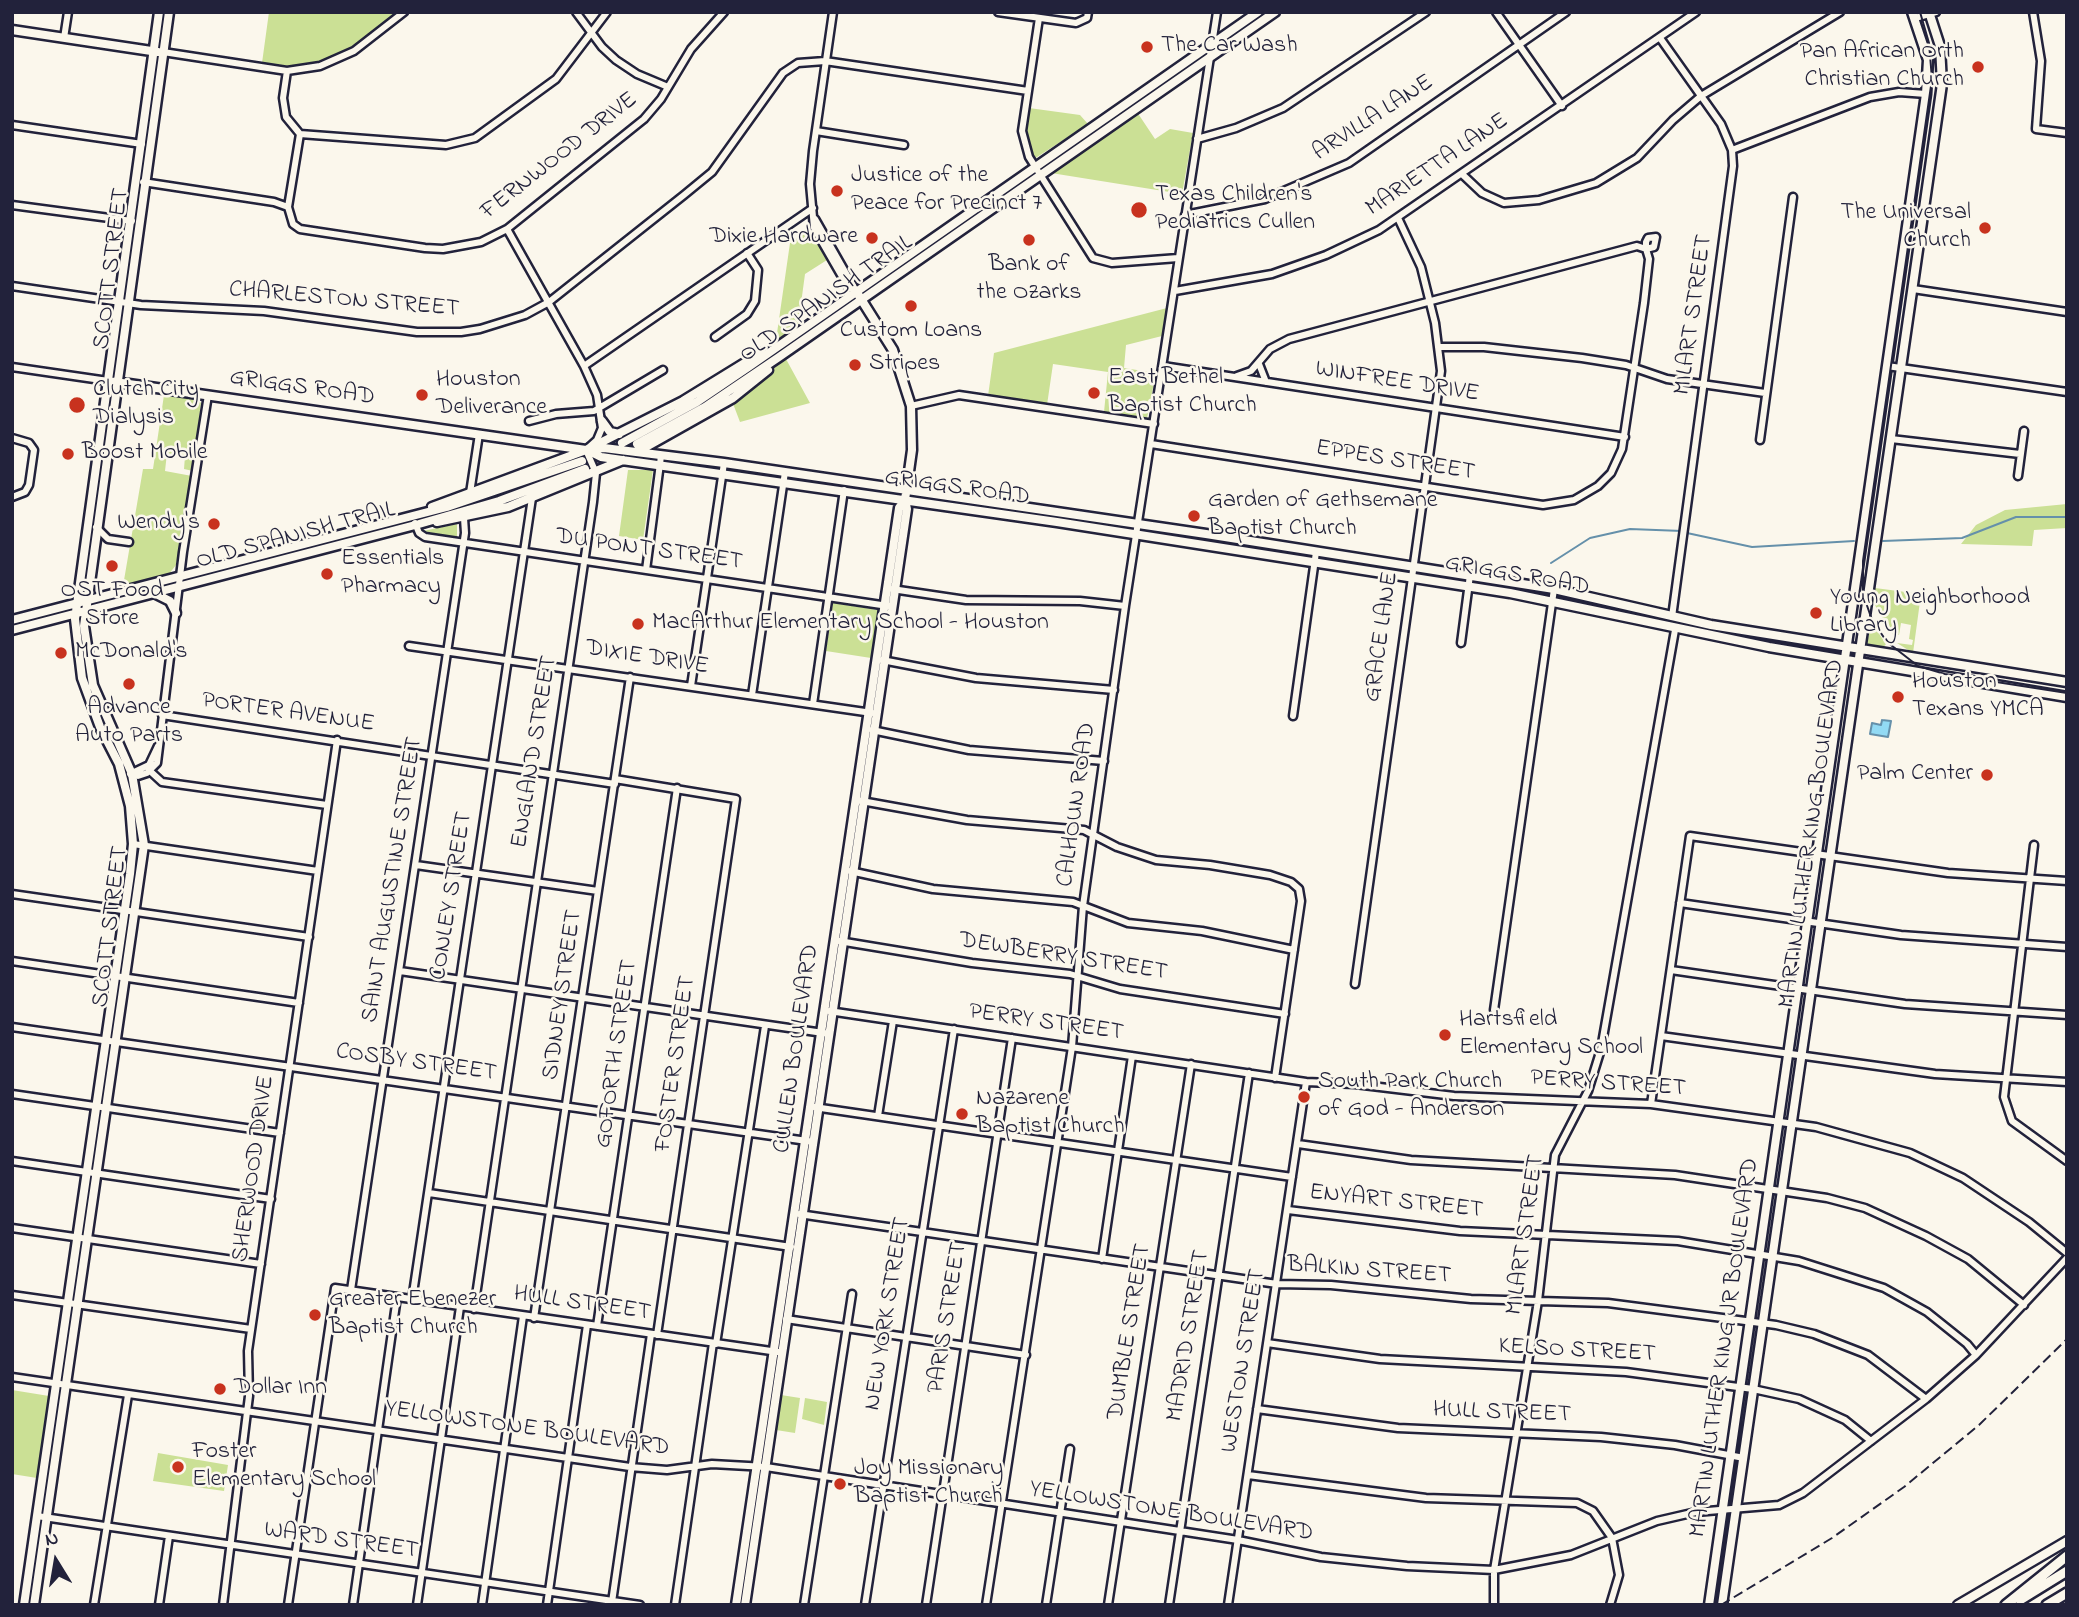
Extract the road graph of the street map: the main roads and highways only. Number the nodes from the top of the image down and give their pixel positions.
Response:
1 (159, 12) edge
2 (169, 12) edge
3 (1258, 12) edge
4 (1275, 12) edge
5 (1932, 13) edge
6 (1914, 15) edge
7 (12, 30) edge
8 (158, 52) junction
9 (1147, 89) junction
10 (1153, 98) junction
11 (1094, 126) junction
12 (1100, 135) junction
13 (144, 145) junction
14 (972, 210) junction
15 (978, 220) junction
16 (134, 222) junction
17 (915, 250) junction
18 (920, 259) junction
19 (856, 290) junction
20 (862, 300) junction
21 (781, 350) junction
22 (113, 381) junction
23 (601, 421) road end
24 (621, 438) junction
25 (666, 438) junction
26 (637, 448) junction
27 (586, 450) junction
28 (676, 458) junction
29 (623, 460) junction
30 (906, 490) junction
31 (905, 500) junction
32 (988, 502) junction
33 (986, 512) junction
34 (415, 514) junction
35 (1057, 518) junction
36 (417, 524) junction
37 (1227, 537) junction
38 (322, 538) junction
39 (326, 548) junction
40 (1225, 550) junction
41 (249, 557) junction
42 (251, 569) junction
43 (153, 594) junction
44 (81, 601) junction
45 (889, 606) junction
46 (80, 612) junction
47 (176, 613) road end
48 (13, 619) edge
49 (15, 630) edge
50 (1771, 635) junction
51 (1769, 647) junction
52 (1846, 647) junction
53 (1859, 649) junction
54 (1845, 660) junction
55 (1857, 663) junction
56 (2067, 682) edge
57 (2067, 697) edge
58 (873, 714) junction
59 (1834, 733) junction
60 (1848, 736) junction
61 (127, 775) junction
62 (1827, 789) junction
63 (1839, 790) junction
64 (850, 872) junction
65 (131, 911) junction
66 (825, 1034) junction
67 (1782, 1097) joint
68 (1792, 1123) joint
69 (799, 1213) junction
70 (82, 1238) junction
71 (42, 1517) junction
72 (2067, 1541) edge
73 (749, 1548) junction
74 (2067, 1556) edge
75 (2067, 1571) edge
76 (2067, 1593) edge
77 (1709, 1600) edge
78 (1723, 1601) edge
79 (24, 1605) edge
80 (34, 1605) edge
81 (736, 1605) edge
82 (745, 1605) edge
83 (1958, 1605) edge
84 (2006, 1605) edge
85 (2012, 1605) edge
86 (2047, 1605) edge

1 - 8 main road, SCOTT STREET
2 - 8 main road, SCOTT STREET
3 - 9 main road, OLD SPANISH TRAIL
4 - 10 main road, OLD SPANISH TRAIL
5 - 53 main road, MARTIN LUTHER KING BOULEVARD
6 - 52 main road, MARTIN LUTHER KING BOULEVARD
7 - 8 main road
8 - 13 main road, SCOTT STREET
9 - 10 main road
9 - 11 main road, OLD SPANISH TRAIL
10 - 12 main road, OLD SPANISH TRAIL
11 - 12 main road
11 - 14 main road, OLD SPANISH TRAIL
12 - 15 main road, OLD SPANISH TRAIL
13 - 16 main road, SCOTT STREET
13 - 16 main road, SCOTT STREET
14 - 15 main road
14 - 17 main road, OLD SPANISH TRAIL
15 - 18 main road, OLD SPANISH TRAIL
16 - 22 main road, SCOTT STREET
16 - 22 main road, SCOTT STREET
17 - 18 main road
17 - 19 main road, OLD SPANISH TRAIL
18 - 20 main road, OLD SPANISH TRAIL
19 - 20 main road, CULLEN BOULEVARD
19 - 21 main road, OLD SPANISH TRAIL
20 - 21 main road, OLD SPANISH TRAIL
20 - 30 main road, CULLEN BOULEVARD
21 - 24 main road
21 - 25 main road
21 - 26 main road, OLD SPANISH TRAIL
22 - 27 main road, GRIGGS ROAD
22 - 44 main road, SCOTT STREET
23 - 24 main road
24 - 27 main road
25 - 26 main road
25 - 28 main road
26 - 27 main road, GRIGGS ROAD
26 - 28 main road, GRIGGS ROAD
26 - 29 main road
27 - 29 main road, GRIGGS ROAD
27 - 34 main road
28 - 30 main road, GRIGGS ROAD
29 - 31 main road, GRIGGS ROAD
29 - 36 main road
30 - 31 main road, CULLEN BOULEVARD
30 - 32 main road, GRIGGS ROAD
31 - 33 main road, GRIGGS ROAD
31 - 45 main road, CULLEN BOULEVARD
32 - 33 main road
32 - 35 main road, GRIGGS ROAD
33 - 35 main road, GRIGGS ROAD
34 - 36 main road, OLD SPANISH TRAIL
34 - 38 main road, OLD SPANISH TRAIL
35 - 37 main road, GRIGGS ROAD
35 - 40 main road, GRIGGS ROAD
36 - 39 main road, OLD SPANISH TRAIL
37 - 40 main road
37 - 50 main road, GRIGGS ROAD
38 - 39 main road
38 - 41 main road, OLD SPANISH TRAIL
39 - 42 main road, OLD SPANISH TRAIL
40 - 51 main road, GRIGGS ROAD
41 - 42 main road
41 - 44 main road, OLD SPANISH TRAIL
42 - 43 main road, OLD SPANISH TRAIL
43 - 46 main road, OLD SPANISH TRAIL
43 - 47 main road
44 - 46 main road, SCOTT STREET
44 - 48 main road, OLD SPANISH TRAIL
45 - 58 main road, CULLEN BOULEVARD
45 - 58 main road, CULLEN BOULEVARD
46 - 49 main road, OLD SPANISH TRAIL
46 - 61 main road, SCOTT STREET
48 - 49 main road
50 - 51 main road
50 - 52 main road, GRIGGS ROAD
51 - 54 main road, GRIGGS ROAD
52 - 53 main road, GRIGGS ROAD
52 - 54 main road, MARTIN LUTHER KING BOULEVARD
53 - 55 main road, MARTIN LUTHER KING BOULEVARD
53 - 56 main road, GRIGGS ROAD
54 - 55 main road, GRIGGS ROAD
54 - 59 main road, MARTIN LUTHER KING BOULEVARD
55 - 57 main road, GRIGGS ROAD
55 - 60 main road, MARTIN LUTHER KING BOULEVARD
58 - 64 main road, CULLEN BOULEVARD
59 - 60 main road
59 - 62 main road, MARTIN LUTHER KING BOULEVARD
60 - 63 main road, MARTIN LUTHER KING BOULEVARD
61 - 65 main road, SCOTT STREET
61 - 65 main road, SCOTT STREET
62 - 63 main road
62 - 67 main road, MARTIN LUTHER KING BOULEVARD
63 - 68 main road, MARTIN LUTHER KING BOULEVARD
64 - 66 main road, CULLEN BOULEVARD
64 - 66 main road, CULLEN BOULEVARD
65 - 70 main road, SCOTT STREET
65 - 70 main road, SCOTT STREET
66 - 69 main road, CULLEN BOULEVARD
66 - 69 main road, CULLEN BOULEVARD
67 - 77 main road, MARTIN LUTHER KING JR BOULEVARD
68 - 78 main road, MARTIN LUTHER KING JR BOULEVARD
69 - 73 main road, CULLEN BOULEVARD
70 - 71 main road, SCOTT STREET
71 - 79 main road, SCOTT STREET
71 - 80 main road, SCOTT STREET
72 - 83 main road
73 - 81 main road, CULLEN BOULEVARD
73 - 82 main road, CULLEN BOULEVARD
74 - 84 highway
75 - 85 highway
76 - 86 highway
77 - 78 main road

